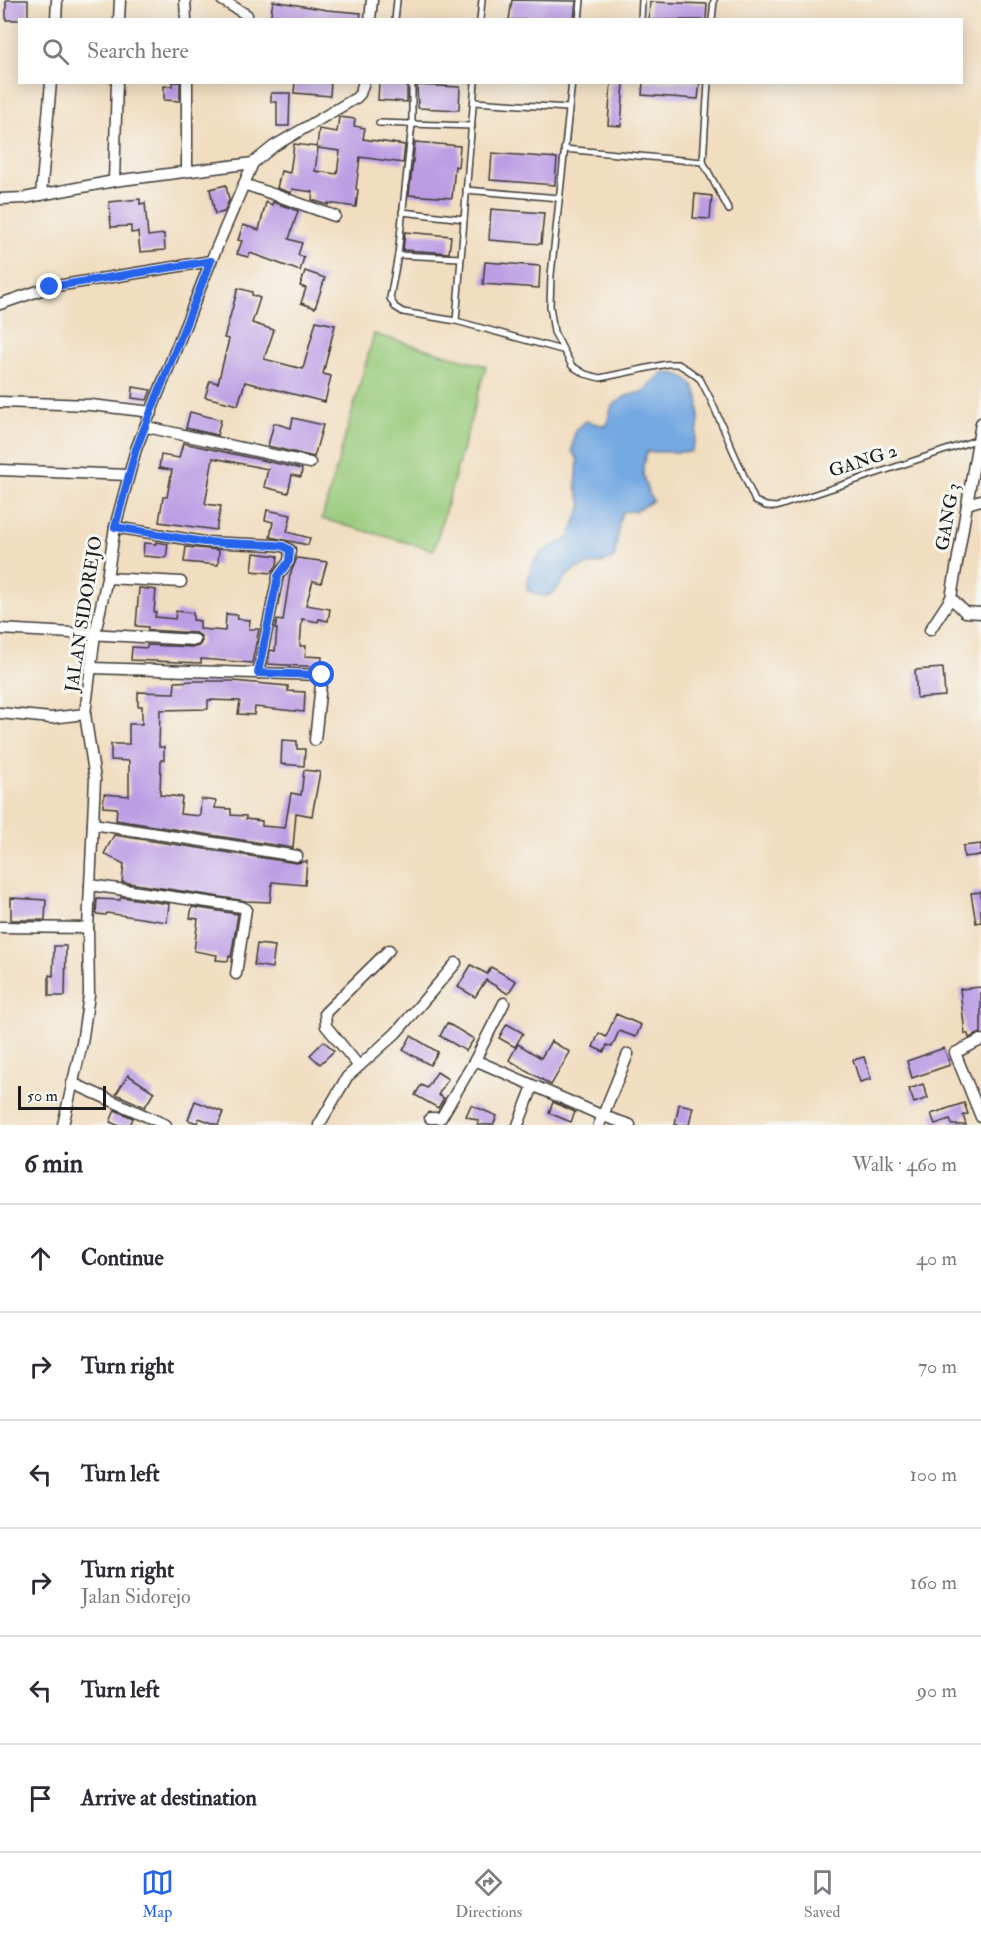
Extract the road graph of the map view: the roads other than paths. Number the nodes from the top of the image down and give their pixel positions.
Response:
1 (57, 0) edge
2 (120, 0) edge
3 (185, 0) edge
4 (222, 0) edge
5 (372, 0) edge
6 (397, 0) edge
7 (482, 0) edge
8 (581, 0) edge
9 (642, 0) edge
10 (714, 0) edge
11 (247, 15) dead end
12 (56, 18) edge
13 (119, 18) edge
14 (186, 18) edge
15 (370, 18) edge
16 (395, 18) edge
17 (480, 18) edge
18 (579, 18) edge
19 (641, 18) edge
20 (712, 18) edge
21 (51, 84) edge
22 (117, 84) edge
23 (187, 84) edge
24 (363, 84) edge
25 (412, 84) edge
26 (475, 84) edge
27 (572, 84) edge
28 (708, 84) edge
29 (474, 102) junction
30 (568, 108) junction
31 (379, 123) dead end
32 (412, 124) junction
33 (472, 126) junction
34 (564, 149) junction
35 (703, 162) junction
36 (253, 163) junction
37 (187, 171) junction
38 (114, 181) junction
39 (244, 184) junction
40 (466, 190) junction
41 (41, 195) junction
42 (559, 198) junction
43 (0, 199) edge
44 (729, 210) dead end
45 (402, 212) junction
46 (334, 216) dead end
47 (464, 219) junction
48 (398, 255) junction
49 (461, 258) junction
50 (211, 261) junction
51 (0, 304) edge
52 (456, 321) junction
53 (562, 350) junction
54 (0, 402) edge
55 (152, 412) junction
56 (981, 423) edge
57 (147, 427) junction
58 (980, 439) edge
59 (310, 463) dead end
60 (0, 470) edge
61 (128, 475) junction
62 (981, 500) edge
63 (967, 504) junction
64 (115, 527) junction
65 (107, 578) junction
66 (181, 582) dead end
67 (951, 598) junction
68 (981, 613) edge
69 (0, 629) edge
70 (930, 630) dead end
71 (95, 634) junction
72 (195, 640) dead end
73 (91, 668) junction
74 (258, 673) junction
75 (0, 713) edge
76 (85, 714) junction
77 (315, 740) dead end
78 (93, 824) junction
79 (297, 856) dead end
80 (90, 885) junction
81 (0, 927) edge
82 (88, 928) junction
83 (389, 950) dead end
84 (456, 963) dead end
85 (236, 974) dead end
86 (504, 1003) dead end
87 (981, 1040) edge
88 (628, 1054) dead end
89 (474, 1060) junction
90 (358, 1065) junction
91 (72, 1083) junction
92 (533, 1086) junction
93 (981, 1117) edge
94 (430, 1118) dead end
95 (601, 1121) edge
96 (63, 1125) edge
97 (166, 1125) edge
98 (319, 1125) edge
99 (518, 1125) edge
100 (630, 1125) edge

1 - 12 street
2 - 13 street
3 - 14 street
4 - 11 street
5 - 15 street
6 - 16 lane
7 - 17 lane
8 - 18 lane
9 - 19 lane
10 - 20 lane
21 - 41 street
22 - 38 street
23 - 37 street
24 - 36 street, JALAN SIDOREJO
25 - 32 lane
26 - 29 lane
27 - 30 lane
28 - 35 lane
29 - 30 lane
29 - 33 lane
30 - 34 lane
31 - 32 lane
32 - 33 lane
32 - 45 lane
33 - 40 lane
34 - 35 lane
34 - 42 lane
35 - 44 lane
36 - 37 street
36 - 39 street, JALAN SIDOREJO
37 - 38 street
38 - 41 street
39 - 46 street
39 - 50 street, JALAN SIDOREJO
40 - 42 lane
40 - 47 lane
41 - 43 street
42 - 53 lane
45 - 47 lane
45 - 48 lane
47 - 49 lane
48 - 49 lane
48 - 52 lane
49 - 52 lane
50 - 51 street
50 - 55 street, JALAN SIDOREJO
52 - 53 lane
53 - 58 lane, GANG 2
54 - 55 street
55 - 57 street, JALAN SIDOREJO
56 - 58 street, GANG 3
57 - 59 street
57 - 61 street, JALAN SIDOREJO
58 - 63 street, GANG 3
60 - 61 street
61 - 64 street, JALAN SIDOREJO
62 - 63 street
63 - 67 street, GANG 3
64 - 65 street, JALAN SIDOREJO
64 - 74 street
65 - 66 street
65 - 71 street, JALAN SIDOREJO
67 - 68 street
67 - 70 street
69 - 71 street
71 - 72 street
71 - 73 street, JALAN SIDOREJO
73 - 74 street
73 - 76 street, JALAN SIDOREJO
74 - 77 street
75 - 76 street
76 - 78 street, JALAN SIDOREJO
78 - 79 street
78 - 80 street, JALAN SIDOREJO
80 - 82 street, JALAN SIDOREJO
80 - 85 street
81 - 82 street
82 - 91 street, JALAN SIDOREJO
83 - 90 street
84 - 90 street
86 - 89 street
87 - 93 street
88 - 95 street
89 - 92 street
89 - 94 street
90 - 98 street
91 - 96 street, JALAN SIDOREJO
91 - 97 street
92 - 95 street
92 - 99 street
95 - 100 street

